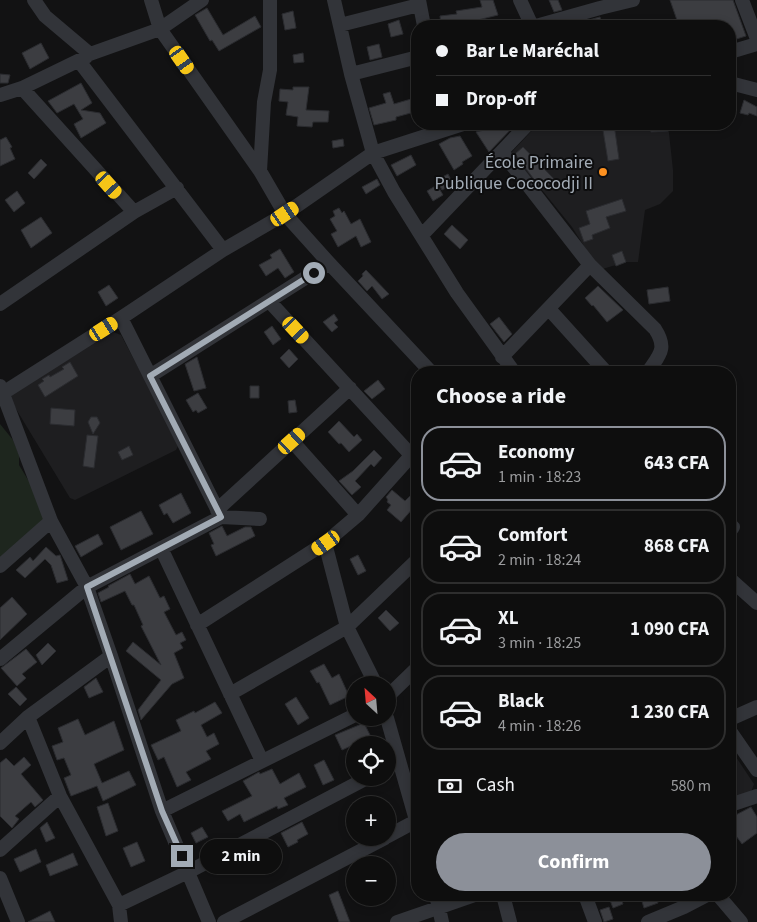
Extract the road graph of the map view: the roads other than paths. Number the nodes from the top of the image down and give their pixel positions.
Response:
1 (34, 0) edge
2 (151, 0) edge
3 (202, 0) edge
4 (270, 0) edge
5 (334, 0) edge
6 (520, 0) edge
7 (634, 0) edge
8 (742, 0) edge
9 (419, 2) edge
10 (598, 4) edge
11 (423, 20) edge
12 (531, 20) edge
13 (551, 20) edge
14 (340, 25) junction
15 (160, 29) junction
16 (757, 40) edge
17 (757, 44) edge
18 (736, 50) edge
19 (84, 58) junction
20 (411, 59) edge
21 (351, 74) junction
22 (736, 85) edge
23 (22, 88) junction
24 (757, 90) edge
25 (0, 95) edge
26 (444, 130) edge
27 (522, 130) edge
28 (502, 152) junction
29 (373, 153) junction
30 (260, 171) junction
31 (177, 188) junction
32 (134, 212) junction
33 (285, 214) junction
34 (422, 235) junction
35 (223, 250) junction
36 (329, 263) junction
37 (590, 265) junction
38 (269, 301) junction
39 (0, 304) edge
40 (549, 309) junction
41 (121, 318) junction
42 (502, 357) junction
43 (425, 366) edge
44 (509, 366) edge
45 (601, 366) edge
46 (652, 366) edge
47 (150, 376) junction
48 (350, 388) junction
49 (2, 389) edge
50 (292, 441) junction
51 (411, 449) edge
52 (411, 455) edge
53 (219, 514) junction
54 (358, 515) junction
55 (260, 519) dead end
56 (51, 521) junction
57 (326, 543) junction
58 (161, 548) junction
59 (0, 566) edge
60 (411, 566) edge
61 (736, 584) edge
62 (87, 587) junction
63 (757, 603) edge
64 (197, 625) junction
65 (347, 627) junction
66 (111, 656) junction
67 (0, 659) edge
68 (411, 674) edge
69 (372, 676) edge
70 (396, 688) edge
71 (230, 694) junction
72 (757, 706) edge
73 (736, 716) edge
74 (28, 717) junction
75 (346, 719) edge
76 (736, 740) edge
77 (0, 743) edge
78 (262, 761) junction
79 (757, 770) edge
80 (396, 772) edge
81 (352, 786) edge
82 (60, 796) junction
83 (757, 796) edge
84 (736, 803) edge
85 (411, 809) edge
86 (162, 811) junction
87 (411, 827) edge
88 (396, 833) edge
89 (369, 846) edge
90 (0, 850) edge
91 (188, 872) junction
92 (0, 878) edge
93 (438, 901) edge
94 (505, 901) edge
95 (587, 901) edge
96 (696, 901) edge
97 (723, 901) edge
98 (119, 905) junction
99 (18, 922) edge
100 (121, 922) edge
101 (209, 922) edge
102 (224, 922) edge
103 (397, 922) edge
104 (442, 922) edge
105 (510, 922) edge
106 (595, 922) edge
107 (648, 922) edge
108 (741, 922) edge

1 - 19 street
2 - 15 street
3 - 15 street
4 - 30 street
5 - 14 street
6 - 12 street
7 - 10 street
8 - 16 street
9 - 11 street
9 - 14 street
10 - 13 street
14 - 21 street
15 - 19 street
15 - 30 street
17 - 18 street
19 - 23 street
19 - 31 street
20 - 21 street
21 - 29 street
22 - 24 street
23 - 25 street
23 - 32 street
26 - 29 street
27 - 28 street
28 - 34 street
28 - 37 street
29 - 33 street
29 - 34 street
30 - 33 street
31 - 32 street
31 - 35 street
32 - 39 street
33 - 35 street
33 - 36 street
34 - 42 street
35 - 41 street
36 - 38 street
36 - 43 street
37 - 40 street
37 - 46 street
38 - 47 street
38 - 48 street
40 - 42 street
40 - 45 street
41 - 47 street
41 - 49 street
42 - 44 street
47 - 53 street
48 - 50 street
48 - 51 street
49 - 56 street
50 - 53 street
50 - 54 street
52 - 54 street
53 - 55 street
53 - 58 street
54 - 57 street
56 - 59 street
56 - 62 street
57 - 64 street
57 - 65 street
58 - 62 street
58 - 64 street
60 - 65 street
61 - 63 street
62 - 66 street
62 - 67 street
64 - 71 street
65 - 69 street
65 - 71 street
66 - 74 street
66 - 86 street
68 - 70 street
71 - 78 street
72 - 73 street
74 - 77 street
74 - 82 street
75 - 78 street
76 - 79 street
78 - 86 street
80 - 85 street
81 - 91 street
82 - 90 street
82 - 98 street
83 - 84 street
86 - 91 street
87 - 88 street
89 - 102 street
91 - 98 street
91 - 101 street
92 - 99 street
93 - 103 street
93 - 104 street
94 - 105 street
95 - 106 street
96 - 107 street
97 - 108 street
98 - 100 street

